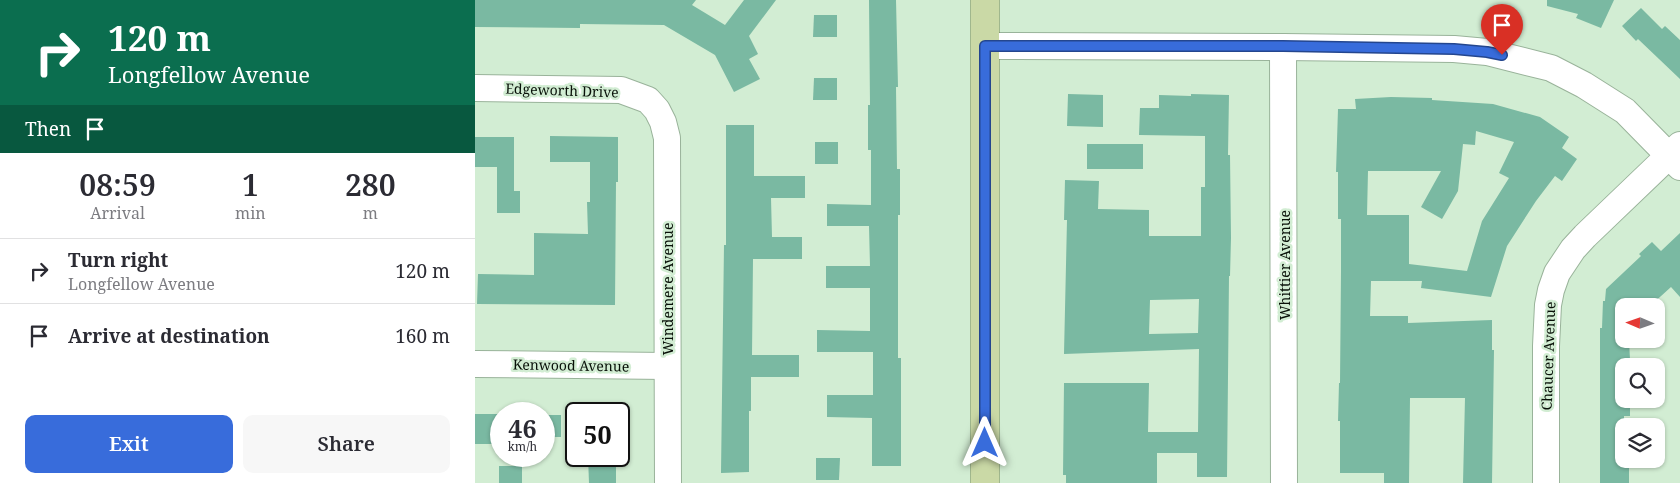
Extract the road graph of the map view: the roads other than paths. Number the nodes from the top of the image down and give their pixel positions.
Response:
1 (985, 0) edge
2 (985, 46) junction
3 (1283, 46) junction
4 (475, 88) edge
5 (648, 100) joint
6 (1676, 156) edge
7 (475, 364) edge
8 (667, 366) junction
9 (668, 483) edge
10 (985, 483) edge
11 (1284, 483) edge
12 (1546, 483) edge

1 - 2 main road
2 - 3 street
2 - 10 main road
3 - 6 street
3 - 11 street, Whittier Avenue
4 - 5 street, Edgeworth Drive
5 - 8 street, Windemere Avenue
6 - 12 street, Chaucer Avenue
7 - 8 street, Kenwood Avenue
8 - 9 street, Windemere Avenue

